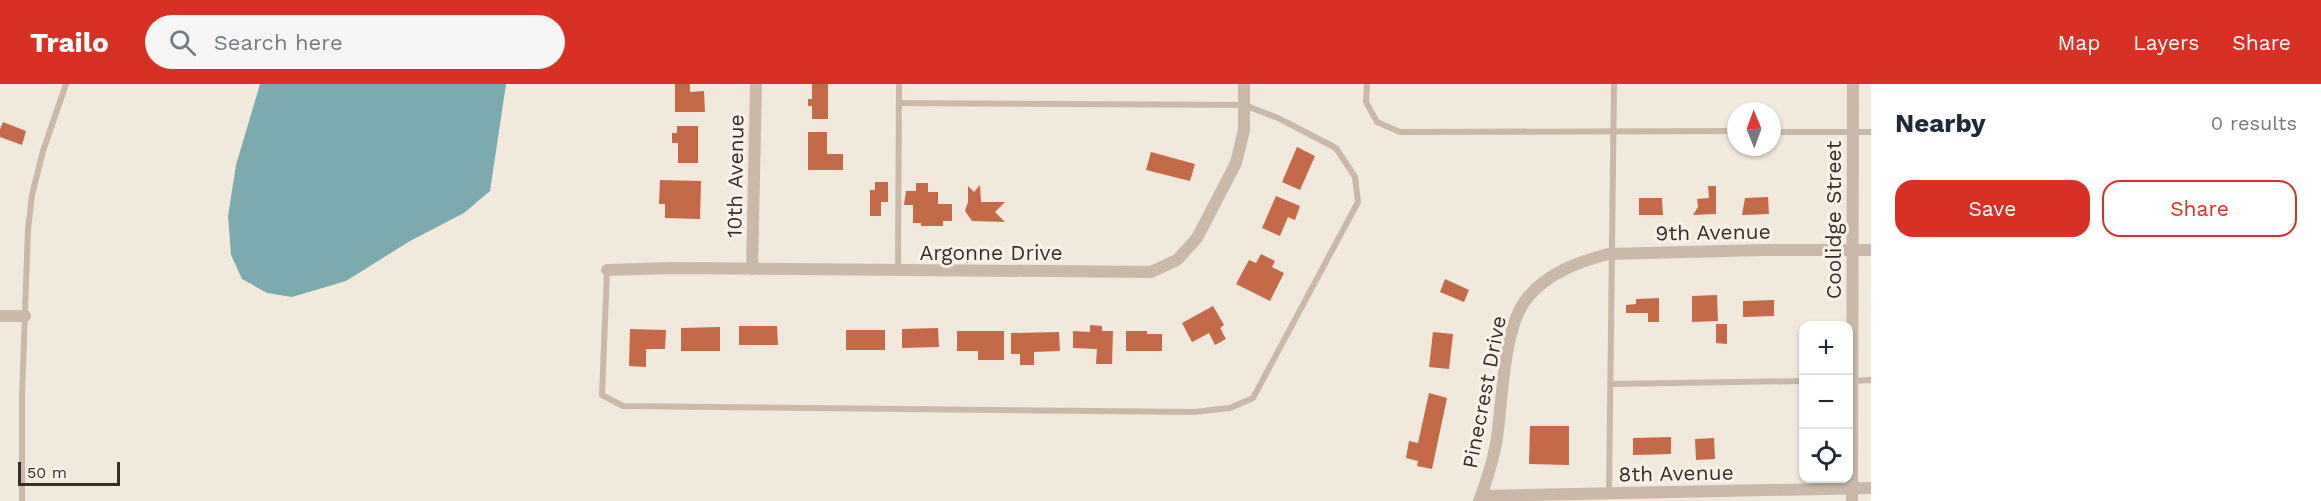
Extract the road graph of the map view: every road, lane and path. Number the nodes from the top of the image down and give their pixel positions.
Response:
1 (66, 84) edge
2 (756, 84) edge
3 (899, 84) edge
4 (1244, 84) edge
5 (1367, 84) edge
6 (1614, 84) edge
7 (1853, 84) edge
8 (899, 103) junction
9 (1244, 105) junction
10 (1614, 131) junction
11 (1727, 131) edge
12 (1781, 132) edge
13 (1853, 132) junction
14 (1871, 132) edge
15 (1852, 250) junction
16 (1871, 250) edge
17 (1613, 254) junction
18 (752, 269) junction
19 (607, 270) joint
20 (898, 270) junction
21 (1560, 272) joint
22 (0, 316) edge
23 (25, 316) junction
24 (1850, 375) edge
25 (1871, 380) edge
26 (1799, 381) edge
27 (1853, 381) edge
28 (1611, 384) junction
29 (1851, 429) edge
30 (1871, 489) edge
31 (1609, 494) junction
32 (1852, 495) edge
33 (1480, 498) edge
34 (22, 501) edge

1 - 23 lane
2 - 18 street, 10th Avenue
3 - 8 lane
4 - 9 street, Argonne Drive
5 - 10 lane
6 - 10 lane
7 - 13 street, Coolidge Street
8 - 9 lane
8 - 20 lane
9 - 19 lane
9 - 20 street, Argonne Drive
10 - 11 lane
10 - 17 lane
12 - 13 lane
13 - 14 lane
13 - 15 street, Coolidge Street
15 - 16 street, 9th Avenue
15 - 17 street, 9th Avenue
15 - 24 street, Coolidge Street
17 - 21 street, 9th Avenue
17 - 28 lane
18 - 19 street, Argonne Drive
18 - 20 street, Argonne Drive
21 - 33 street, Pinecrest Drive
22 - 23 street
23 - 34 lane
25 - 27 lane
26 - 28 lane
28 - 31 lane
29 - 32 street, Coolidge Street
30 - 32 street, 8th Avenue
31 - 32 street, 8th Avenue
31 - 33 street, 8th Avenue

